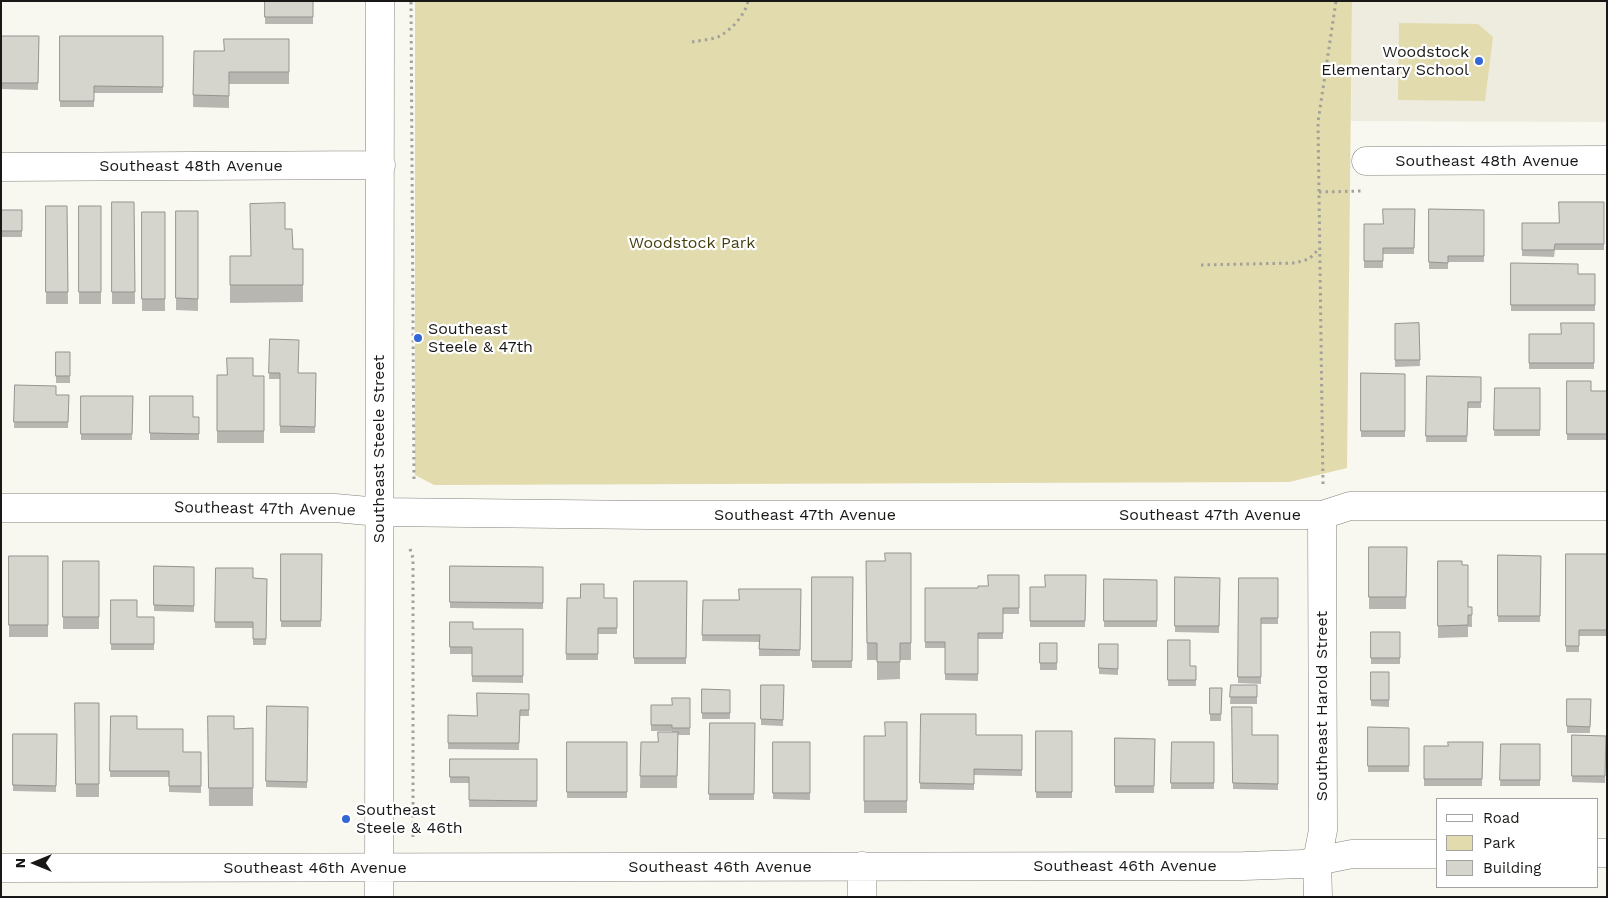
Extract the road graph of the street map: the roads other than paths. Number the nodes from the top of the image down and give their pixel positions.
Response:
1 (380, 1) edge
2 (1607, 160) edge
3 (1366, 161) dead end
4 (381, 165) junction
5 (1, 167) edge
6 (1322, 502) junction
7 (1607, 506) edge
8 (1, 508) edge
9 (379, 512) junction
10 (1436, 854) edge
11 (1317, 861) junction
12 (862, 866) junction
13 (1, 868) edge
14 (379, 868) junction
15 (379, 897) edge
16 (862, 897) edge
17 (1318, 897) edge

1 - 4 street, Southeast Steele Street
2 - 3 street, Southeast 48th Avenue
4 - 5 street, Southeast 48th Avenue
4 - 9 street, Southeast Steele Street
6 - 7 street, Southeast 47th Avenue
6 - 9 street, Southeast 47th Avenue
6 - 11 street, Southeast Harold Street
8 - 9 street, Southeast 47th Avenue
9 - 14 street, Southeast Steele Street
10 - 11 street, Southeast 46th Avenue
11 - 12 street, Southeast 46th Avenue
11 - 17 street, Southeast Harold Street
12 - 14 street, Southeast 46th Avenue
12 - 16 street
13 - 14 street, Southeast 46th Avenue
14 - 15 street, Southeast Steele Street

